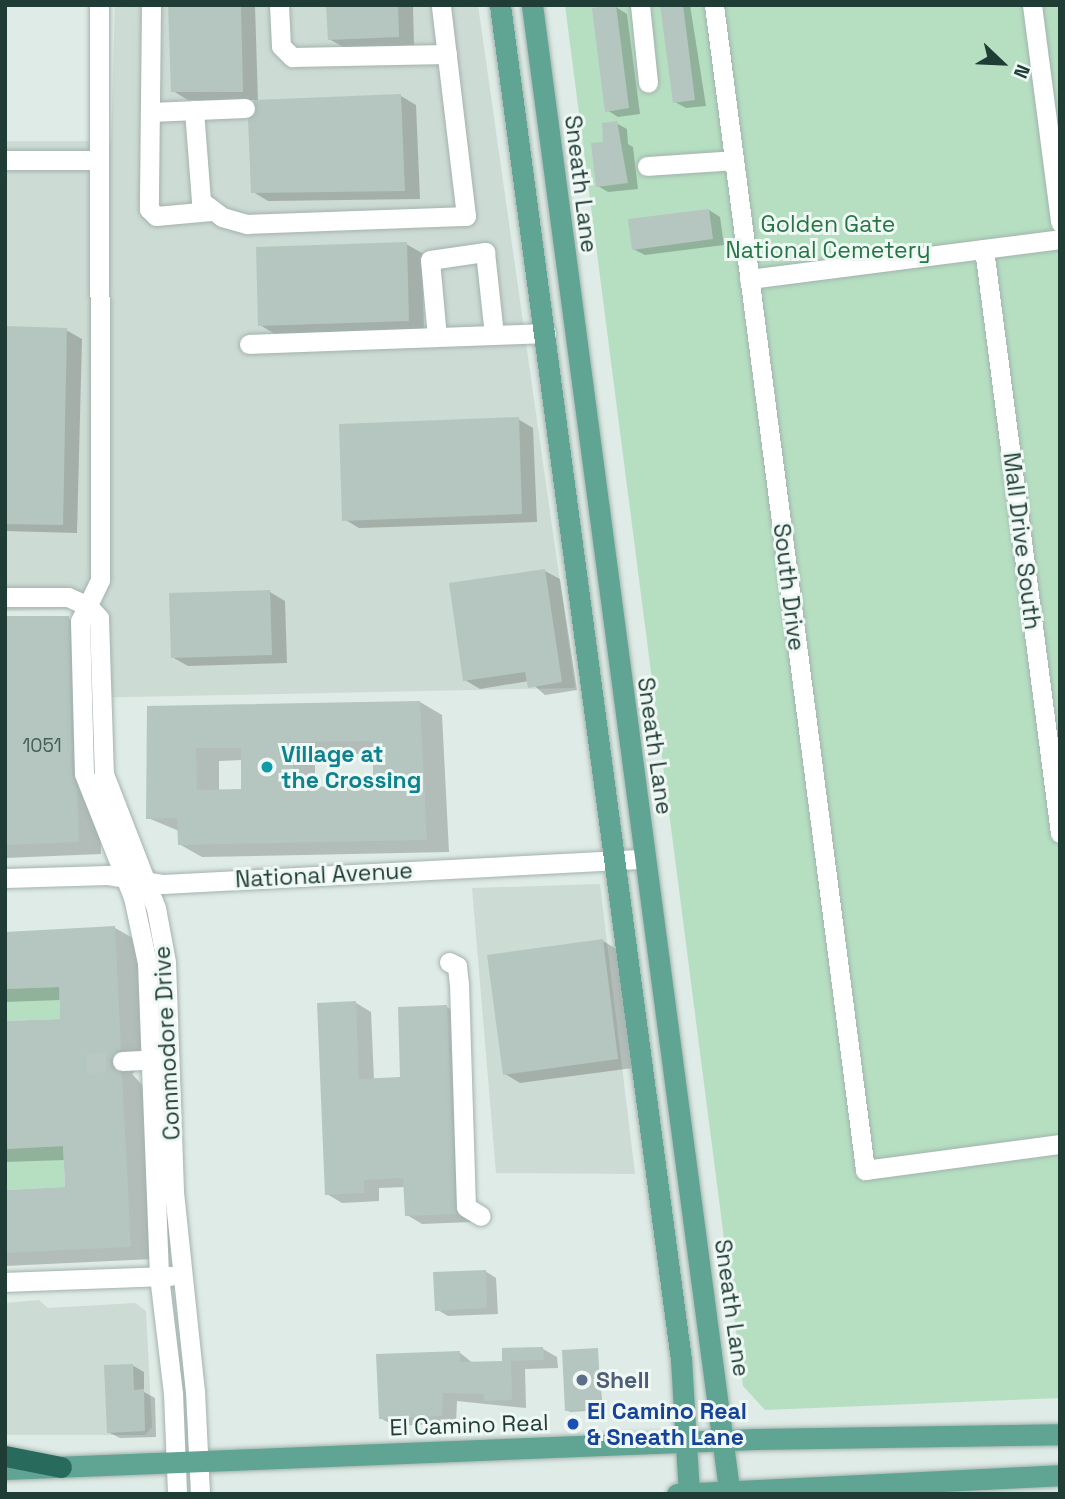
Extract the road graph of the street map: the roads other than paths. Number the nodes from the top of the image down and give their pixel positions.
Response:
1 (100, 5) edge
2 (151, 5) edge
3 (279, 5) edge
4 (441, 5) edge
5 (500, 5) edge
6 (532, 5) edge
7 (640, 5) edge
8 (714, 5) edge
9 (1032, 5) edge
10 (447, 54) junction
11 (648, 83) dead end
12 (245, 107) dead end
13 (194, 110) junction
14 (149, 112) junction
15 (5, 160) edge
16 (99, 160) junction
17 (734, 160) junction
18 (647, 166) dead end
19 (211, 211) junction
20 (1060, 222) edge
21 (1060, 239) edge
22 (984, 249) junction
23 (749, 279) junction
24 (547, 333) junction
25 (494, 335) junction
26 (437, 337) junction
27 (249, 344) dead end
28 (5, 597) edge
29 (88, 606) junction
30 (1060, 833) edge
31 (643, 859) junction
32 (612, 861) junction
33 (124, 876) junction
34 (5, 878) edge
35 (146, 881) junction
36 (449, 962) dead end
37 (160, 1059) junction
38 (122, 1061) tunnel mouth
39 (1060, 1144) edge
40 (481, 1216) dead end
41 (183, 1275) junction
42 (159, 1276) junction
43 (5, 1282) edge
44 (1060, 1434) edge
45 (724, 1441) junction
46 (688, 1444) junction
47 (5, 1456) edge
48 (198, 1464) junction
49 (175, 1465) junction
50 (61, 1467) junction
51 (5, 1469) edge
52 (1060, 1475) edge
53 (951, 1487) edge
54 (729, 1491) edge
55 (685, 1493) edge
56 (177, 1494) edge
57 (200, 1494) edge

1 - 16 street
2 - 14 street
3 - 10 street
4 - 10 street
5 - 24 main road
6 - 31 main road, Sneath Lane
7 - 11 street
8 - 17 street, South Drive
9 - 20 street
10 - 19 street
12 - 13 street
13 - 14 street
13 - 19 street
14 - 19 street
15 - 16 street
16 - 29 street
17 - 18 street
17 - 23 street, South Drive
21 - 22 street
22 - 23 street
22 - 30 street, Mall Drive South
23 - 39 street, South Drive
24 - 25 street
24 - 32 main road
25 - 26 street
25 - 26 street
26 - 27 street
28 - 29 street
29 - 33 street, Commodore Drive
29 - 35 street, Commodore Drive
31 - 32 street, National Avenue
31 - 45 main road, Sneath Lane
32 - 35 street, National Avenue
32 - 46 main road
33 - 34 street, National Avenue
33 - 35 street, National Avenue
33 - 37 street, Commodore Drive
35 - 37 street, Commodore Drive
36 - 40 street
37 - 38 street
37 - 41 street, Commodore Drive
37 - 42 street, Commodore Drive
41 - 42 street
41 - 48 street, Commodore Drive
42 - 43 street
42 - 49 street, Commodore Drive
44 - 45 main road, El Camino Real
45 - 46 main road, El Camino Real
45 - 54 main road, Sneath Lane
46 - 48 main road, El Camino Real
46 - 55 main road
47 - 50 highway
48 - 49 main road, El Camino Real
48 - 57 street, Commodore Drive
49 - 50 main road, El Camino Real
49 - 56 street, Commodore Drive
50 - 51 main road, El Camino Real
52 - 53 main road
53 - 54 main road
54 - 55 main road

